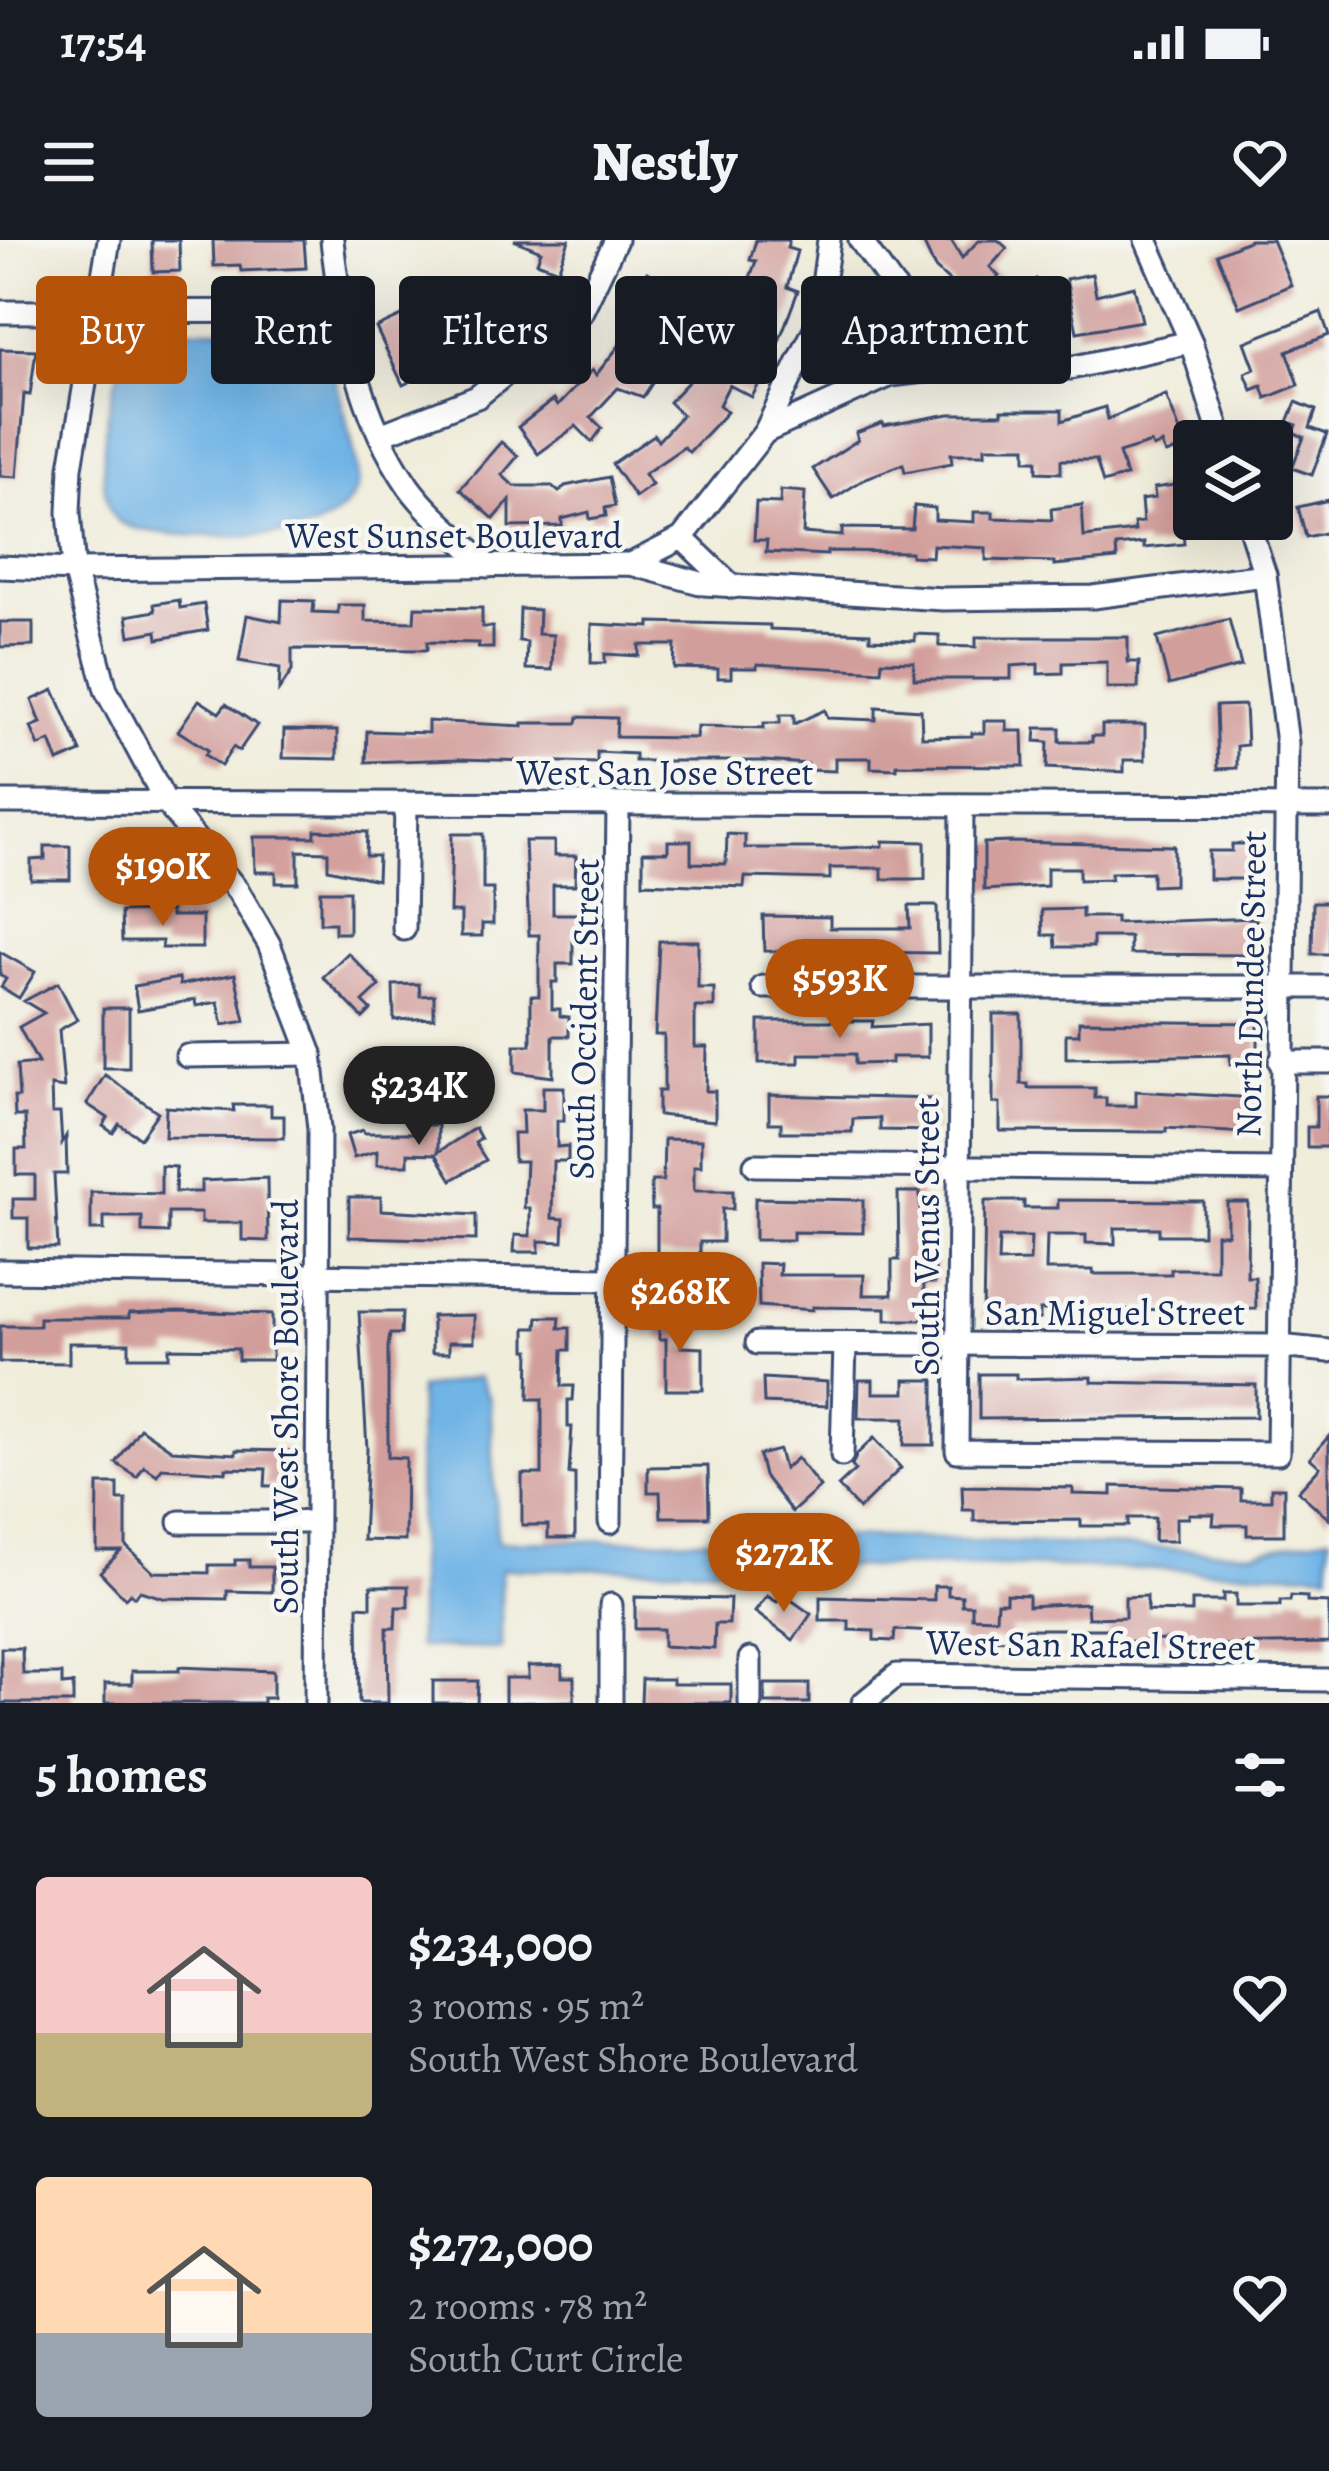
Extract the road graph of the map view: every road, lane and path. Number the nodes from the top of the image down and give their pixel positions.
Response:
1 (109, 240) edge
2 (332, 240) edge
3 (616, 240) edge
4 (829, 240) edge
5 (860, 240) edge
6 (1146, 240) edge
7 (104, 276) edge
8 (336, 276) edge
9 (886, 276) edge
10 (0, 312) edge
11 (36, 312) edge
12 (1191, 343) junction
13 (1071, 368) edge
14 (85, 384) edge
15 (364, 384) edge
16 (871, 384) edge
17 (1215, 420) edge
18 (765, 432) junction
19 (380, 435) junction
20 (682, 538) junction
21 (1254, 540) edge
22 (631, 564) junction
23 (488, 566) junction
24 (0, 567) edge
25 (74, 570) junction
26 (1265, 575) junction
27 (734, 586) junction
28 (0, 802) edge
29 (406, 803) junction
30 (167, 804) junction
31 (618, 805) junction
32 (962, 806) junction
33 (1285, 806) junction
34 (1329, 806) edge
35 (404, 929) dead end
36 (763, 987) dead end
37 (1329, 987) edge
38 (961, 988) junction
39 (1282, 988) junction
40 (311, 1054) junction
41 (188, 1056) dead end
42 (1280, 1062) junction
43 (1329, 1062) edge
44 (755, 1165) dead end
45 (959, 1165) junction
46 (1281, 1170) junction
47 (0, 1271) edge
48 (319, 1275) junction
49 (613, 1279) junction
50 (757, 1343) dead end
51 (844, 1344) junction
52 (957, 1344) junction
53 (1280, 1346) junction
54 (1329, 1351) edge
55 (1278, 1454) joint
56 (842, 1455) dead end
57 (180, 1522) dead end
58 (316, 1522) junction
59 (610, 1522) dead end
60 (611, 1605) dead end
61 (751, 1659) dead end
62 (1329, 1680) edge
63 (316, 1703) edge
64 (611, 1703) edge
65 (750, 1703) edge
66 (863, 1703) edge

1 - 7 street, South West Shore Boulevard
2 - 8 street
3 - 19 street
4 - 18 street
5 - 9 street
6 - 12 street
10 - 11 street
12 - 13 street
12 - 17 street
14 - 25 street, South West Shore Boulevard
15 - 19 street
16 - 18 street
18 - 20 street
19 - 23 street
20 - 22 street
20 - 27 street
21 - 26 street, North Dundee Street
22 - 23 street, West Sunset Boulevard
22 - 27 street, West Sunset Boulevard
23 - 25 street, West Sunset Boulevard
24 - 25 street, West Sunset Boulevard
25 - 30 street, South West Shore Boulevard
26 - 27 street, West Sunset Boulevard
26 - 33 street, North Dundee Street
28 - 30 street, West San Jose Street
29 - 30 street, West San Jose Street
29 - 31 street, West San Jose Street
29 - 35 street
30 - 40 street, South West Shore Boulevard
31 - 32 street, West San Jose Street
31 - 49 street, South Occident Street
32 - 33 street, West San Jose Street
32 - 38 street, South Venus Street
33 - 34 street, West San Jose Street
33 - 39 street, North Dundee Street
36 - 38 street
37 - 39 street
38 - 39 street
38 - 45 street, South Venus Street
39 - 42 street, North Dundee Street
40 - 41 street
40 - 48 street, South West Shore Boulevard
42 - 43 street
42 - 46 street, North Dundee Street
44 - 45 street
45 - 46 street
45 - 52 street, South Venus Street
46 - 53 street, North Dundee Street
47 - 48 street
48 - 49 street
48 - 58 street, South West Shore Boulevard
49 - 59 street, South Occident Street
50 - 51 street, San Miguel Street
51 - 52 street, San Miguel Street
51 - 56 street
52 - 53 street, San Miguel Street
52 - 55 street, South Venus Street
53 - 54 street, San Miguel Street
53 - 55 street, North Dundee Street
57 - 58 street
58 - 63 street, South West Shore Boulevard
60 - 64 street
61 - 65 street
62 - 66 street, West San Rafael Street

